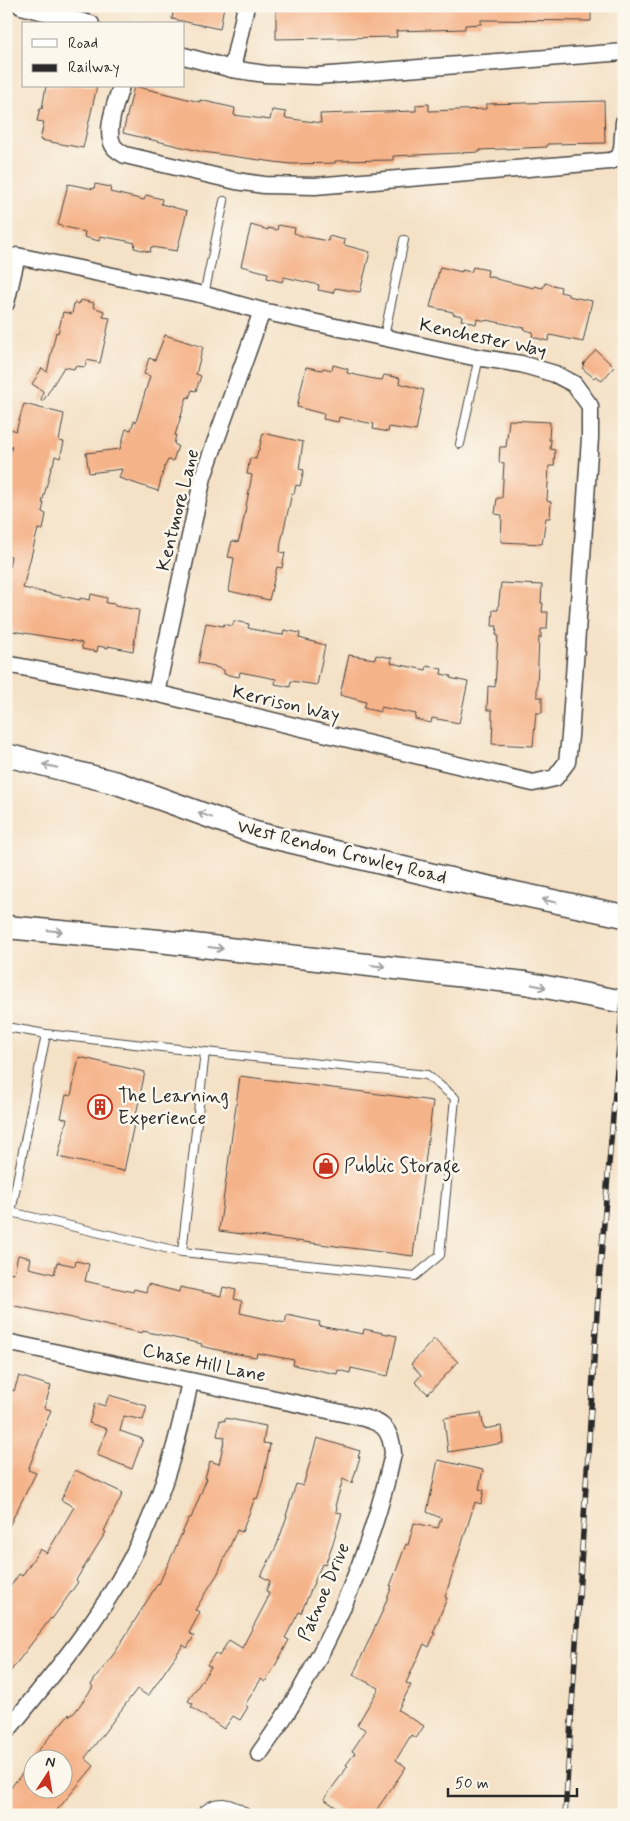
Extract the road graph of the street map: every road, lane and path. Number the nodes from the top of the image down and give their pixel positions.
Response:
1 (21, 6) edge
2 (246, 6) edge
3 (83, 22) edge
4 (624, 52) edge
5 (185, 56) edge
6 (232, 69) junction
7 (120, 88) edge
8 (624, 122) edge
9 (224, 201) dead end
10 (404, 240) dead end
11 (204, 296) junction
12 (6, 303) edge
13 (262, 311) junction
14 (384, 337) junction
15 (479, 357) junction
16 (460, 444) dead end
17 (6, 664) edge
18 (156, 693) junction
19 (6, 755) edge
20 (555, 778) joint
21 (624, 916) edge
22 (6, 927) edge
23 (624, 1002) edge
24 (6, 1027) edge
25 (46, 1034) junction
26 (205, 1052) junction
27 (8, 1211) edge
28 (182, 1252) junction
29 (6, 1342) edge
30 (190, 1381) junction
31 (389, 1433) joint
32 (6, 1732) edge
33 (259, 1754) dead end
34 (199, 1815) edge
35 (249, 1815) edge

1 - 3 street
2 - 6 street
4 - 6 street
5 - 6 street
7 - 8 street
9 - 11 lane
10 - 14 lane
11 - 12 street, Kenchester Way
11 - 13 street, Kenchester Way
13 - 14 street, Kenchester Way
13 - 18 street, Kentmore Lane
14 - 15 street, Kenchester Way
15 - 16 lane
15 - 20 street, Kenchester Way
17 - 18 street, Kerrison Way
18 - 20 street, Kerrison Way
21 -> 19 main road, West Rendon Crowley Road
22 -> 23 main road
24 - 25 lane
25 - 26 lane
25 - 27 lane
26 - 28 lane
26 - 28 lane
27 - 28 lane
29 - 30 street, Chase Hill Lane
30 - 31 street, Chase Hill Lane
30 - 32 street
31 - 33 street, Patnoe Drive
34 - 35 lane

